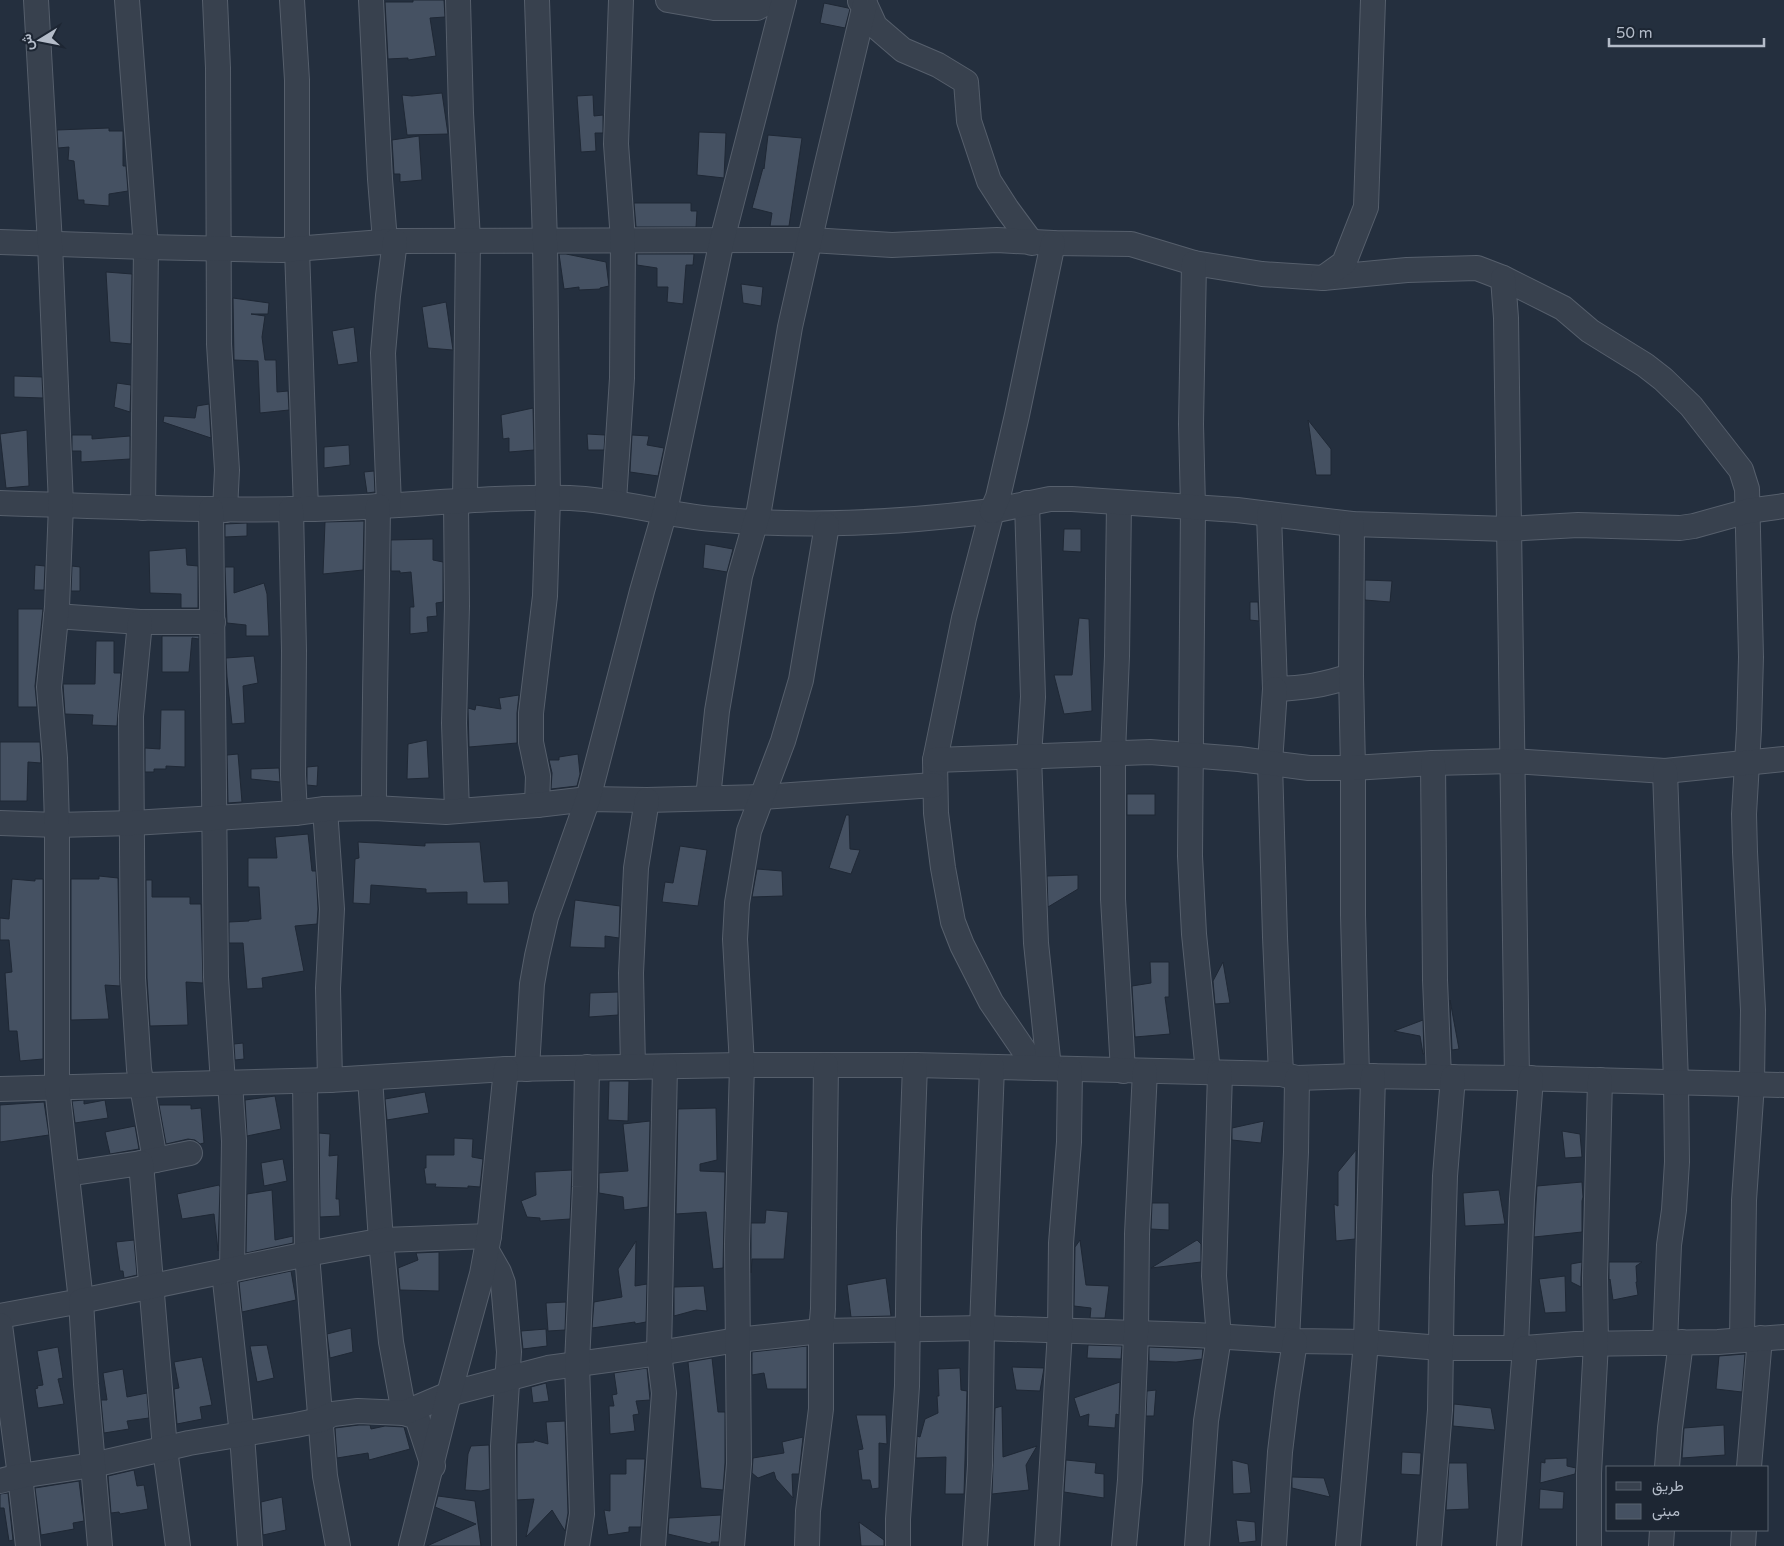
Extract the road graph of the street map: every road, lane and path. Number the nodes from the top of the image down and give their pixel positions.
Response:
1 (36, 0) edge
2 (126, 0) edge
3 (215, 0) edge
4 (292, 0) edge
5 (371, 0) edge
6 (458, 0) edge
7 (537, 0) edge
8 (621, 0) edge
9 (668, 0) edge
10 (771, 0) edge
11 (784, 0) edge
12 (1373, 0) edge
13 (862, 2) edge
14 (468, 240) junction
15 (623, 240) junction
16 (722, 240) junction
17 (811, 240) junction
18 (390, 241) junction
19 (545, 241) junction
20 (0, 242) edge
21 (1043, 243) junction
22 (50, 244) junction
23 (146, 247) junction
24 (220, 249) junction
25 (297, 249) junction
26 (1194, 263) junction
27 (1323, 278) junction
28 (1503, 278) junction
29 (548, 498) junction
30 (460, 501) junction
31 (614, 502) junction
32 (0, 503) edge
33 (1027, 503) junction
34 (1119, 503) junction
35 (61, 505) junction
36 (383, 505) junction
37 (1784, 506) edge
38 (1193, 507) junction
39 (143, 508) junction
40 (218, 509) junction
41 (298, 509) junction
42 (665, 511) junction
43 (992, 511) junction
44 (1748, 512) junction
45 (1269, 514) junction
46 (755, 522) junction
47 (1352, 524) junction
48 (827, 525) junction
49 (1508, 529) junction
50 (56, 616) junction
51 (140, 622) junction
52 (213, 622) junction
53 (1351, 676) junction
54 (1275, 689) junction
55 (1114, 752) junction
56 (1191, 755) junction
57 (1029, 756) junction
58 (935, 760) junction
59 (1784, 760) edge
60 (1513, 761) junction
61 (1270, 763) junction
62 (1433, 763) junction
63 (1748, 764) junction
64 (1353, 768) junction
65 (1665, 771) junction
66 (934, 785) junction
67 (762, 797) junction
68 (708, 798) junction
69 (588, 799) junction
70 (647, 800) junction
71 (537, 805) junction
72 (374, 808) junction
73 (325, 809) junction
74 (457, 811) junction
75 (296, 813) junction
76 (214, 818) junction
77 (0, 822) edge
78 (133, 823) junction
79 (57, 825) junction
80 (742, 1064) junction
81 (826, 1065) junction
82 (915, 1065) junction
83 (587, 1067) junction
84 (633, 1067) junction
85 (665, 1067) junction
86 (992, 1067) junction
87 (1052, 1068) junction
88 (516, 1069) junction
89 (1134, 1071) junction
90 (1214, 1073) junction
91 (1289, 1076) junction
92 (1365, 1076) junction
93 (1446, 1077) junction
94 (370, 1078) junction
95 (1524, 1078) junction
96 (330, 1080) junction
97 (1600, 1080) junction
98 (305, 1081) junction
99 (1676, 1082) junction
100 (227, 1083) junction
101 (1752, 1084) junction
102 (142, 1085) junction
103 (1784, 1085) edge
104 (57, 1087) junction
105 (0, 1089) edge
106 (190, 1153) dead end
107 (148, 1161) junction
108 (67, 1174) junction
109 (381, 1241) junction
110 (488, 1243) junction
111 (307, 1254) junction
112 (228, 1271) junction
113 (151, 1286) junction
114 (81, 1301) junction
115 (0, 1316) edge
116 (0, 1326) edge
117 (982, 1328) junction
118 (908, 1330) junction
119 (821, 1331) junction
120 (1060, 1331) junction
121 (1136, 1334) junction
122 (1219, 1337) junction
123 (1784, 1337) edge
124 (1751, 1339) junction
125 (737, 1340) junction
126 (1291, 1341) junction
127 (1366, 1342) junction
128 (1673, 1343) junction
129 (1596, 1344) junction
130 (1441, 1348) junction
131 (1520, 1348) junction
132 (659, 1353) junction
133 (578, 1364) junction
134 (508, 1378) junction
135 (449, 1394) junction
136 (404, 1413) junction
137 (320, 1420) junction
138 (242, 1435) junction
139 (165, 1449) junction
140 (93, 1465) junction
141 (432, 1466) junction
142 (1667, 1466) edge
143 (1749, 1466) edge
144 (10, 1479) edge
145 (1662, 1531) edge
146 (1744, 1531) edge
147 (28, 1546) edge
148 (100, 1546) edge
149 (178, 1546) edge
150 (250, 1546) edge
151 (338, 1546) edge
152 (411, 1546) edge
153 (504, 1546) edge
154 (577, 1546) edge
155 (653, 1546) edge
156 (732, 1546) edge
157 (807, 1546) edge
158 (898, 1546) edge
159 (975, 1546) edge
160 (1047, 1546) edge
161 (1124, 1546) edge
162 (1197, 1546) edge
163 (1274, 1546) edge
164 (1348, 1546) edge
165 (1429, 1546) edge
166 (1509, 1546) edge
167 (1589, 1546) edge
168 (1661, 1546) edge
169 (1743, 1546) edge

1 - 22 street
2 - 23 street
3 - 24 street
4 - 25 street
5 - 18 street
6 - 14 street
7 - 19 street
8 - 15 street
9 - 10 street
11 - 16 street
12 - 27 street
13 - 17 street
13 - 21 street
14 - 18 street
14 - 19 street
14 - 30 street
15 - 16 street
15 - 19 street
15 - 31 street
16 - 17 street
16 - 42 street
17 - 21 street
17 - 46 street
18 - 25 street
18 - 36 street
19 - 29 street
20 - 22 street
21 - 26 street
21 - 43 street
22 - 23 street
22 - 35 street
23 - 24 street
23 - 39 street
24 - 25 street
24 - 40 street
25 - 41 street
26 - 27 street
26 - 38 street
27 - 28 street
28 - 44 street
28 - 49 street
29 - 30 street
29 - 31 street
29 - 71 street
30 - 36 street
30 - 74 street
31 - 42 street
32 - 35 street
33 - 34 street
33 - 43 street
33 - 57 street
34 - 38 street
34 - 55 street
35 - 39 street
35 - 50 street
36 - 41 street
36 - 72 street
37 - 44 street
38 - 45 street
38 - 56 street
39 - 40 street
40 - 41 street
40 - 52 street
41 - 75 street
42 - 46 street
42 - 69 street
43 - 48 street
43 - 58 street
44 - 49 street
44 - 63 street
45 - 47 street
45 - 54 street
46 - 48 street
46 - 68 street
47 - 49 street
47 - 53 street
48 - 67 street
49 - 60 street
50 - 51 street
50 - 79 street
51 - 52 street
51 - 78 street
52 - 76 street
53 - 54 street
53 - 64 street
54 - 61 street
55 - 56 street
55 - 57 street
55 - 89 street
56 - 61 street
56 - 90 street
57 - 58 street
57 - 87 street
58 - 66 street
59 - 63 street
60 - 62 street
60 - 65 street
60 - 95 street
61 - 64 street
61 - 91 street
62 - 64 street
62 - 93 street
63 - 65 street
63 - 101 street
64 - 92 street
65 - 99 street
66 - 67 street
66 - 87 street
67 - 68 street
67 - 80 street
68 - 70 street
69 - 70 street
69 - 71 street
69 - 88 street
70 - 84 street
71 - 74 street
72 - 73 street
72 - 74 street
73 - 75 street
73 - 96 street
75 - 76 street
76 - 78 street
76 - 100 street
77 - 79 street
78 - 79 street
78 - 102 street
79 - 104 street
80 - 81 street
80 - 85 street
80 - 125 street
81 - 82 street
81 - 119 street
82 - 86 street
82 - 118 street
83 - 84 street
83 - 88 street
83 - 133 street
84 - 85 street
85 - 132 street
86 - 87 street
86 - 117 street
87 - 89 street
87 - 120 street
88 - 94 street
88 - 110 street
89 - 90 street
89 - 121 street
90 - 91 street
90 - 122 street
91 - 92 street
91 - 126 street
92 - 93 street
92 - 127 street
93 - 95 street
93 - 130 street
94 - 96 street
94 - 109 street
95 - 97 street
95 - 131 street
96 - 98 street
97 - 99 street
97 - 129 street
98 - 100 street
98 - 111 street
99 - 101 street
99 - 128 street
100 - 102 street
100 - 112 street
101 - 103 street
101 - 124 street
102 - 104 street
102 - 107 street
104 - 105 street
104 - 108 street
106 - 107 street
107 - 108 street
107 - 113 street
108 - 114 street
109 - 110 street
109 - 111 street
109 - 136 street
110 - 134 street
110 - 135 street
111 - 112 street
111 - 137 street
112 - 113 street
112 - 138 street
113 - 114 street
113 - 139 street
114 - 115 street
114 - 140 street
116 - 144 street
117 - 118 street
117 - 120 street
117 - 159 street
118 - 119 street
118 - 158 street
119 - 125 street
119 - 157 street
120 - 121 street
120 - 160 street
121 - 122 street
121 - 161 street
122 - 126 street
122 - 162 street
123 - 124 street
124 - 128 street
124 - 143 street
125 - 132 street
125 - 156 street
126 - 127 street
126 - 163 street
127 - 130 street
127 - 164 street
128 - 129 street
128 - 142 street
129 - 131 street
129 - 167 street
130 - 131 street
130 - 165 street
131 - 166 street
132 - 133 street
132 - 155 street
133 - 134 street
133 - 154 street
134 - 135 street
134 - 153 street
135 - 136 street
135 - 141 street
136 - 137 street
136 - 141 street
137 - 138 street
137 - 151 street
138 - 139 street
138 - 150 street
139 - 140 street
139 - 149 street
140 - 144 street
140 - 148 street
141 - 152 street
144 - 147 street
145 - 168 street
146 - 169 street

